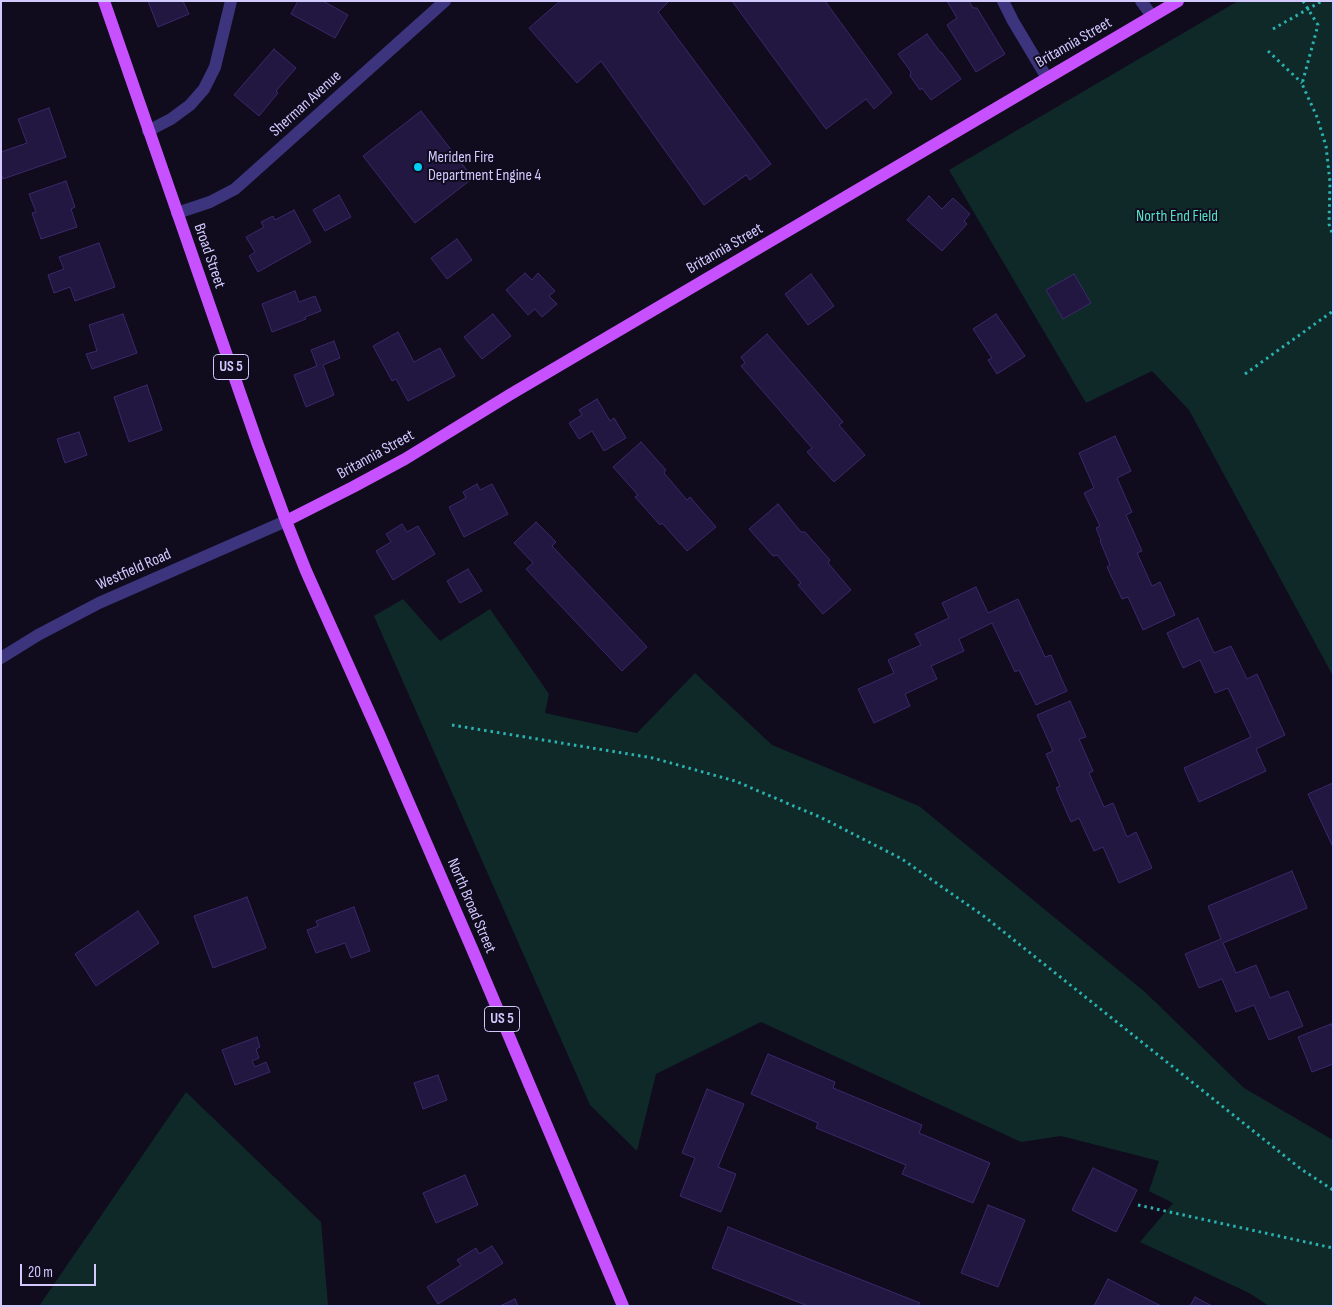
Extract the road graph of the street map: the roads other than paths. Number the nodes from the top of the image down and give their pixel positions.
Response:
1 (104, 1) edge
2 (232, 1) edge
3 (445, 1) edge
4 (1003, 1) edge
5 (1140, 1) edge
6 (1178, 1) edge
7 (1152, 16) junction
8 (1047, 78) junction
9 (148, 131) junction
10 (177, 213) junction
11 (286, 521) junction
12 (1, 658) edge
13 (623, 1306) edge

1 - 9 main road, Broad Street / US 5
2 - 9 street
3 - 10 street, Sherman Avenue
4 - 8 street
5 - 7 street
6 - 7 main road, Britannia Street
7 - 8 main road, Britannia Street
8 - 11 main road, Britannia Street
9 - 10 main road, Broad Street / US 5
10 - 11 main road, Broad Street / US 5
11 - 12 street, Westfield Road
11 - 13 main road, North Broad Street / US 5

